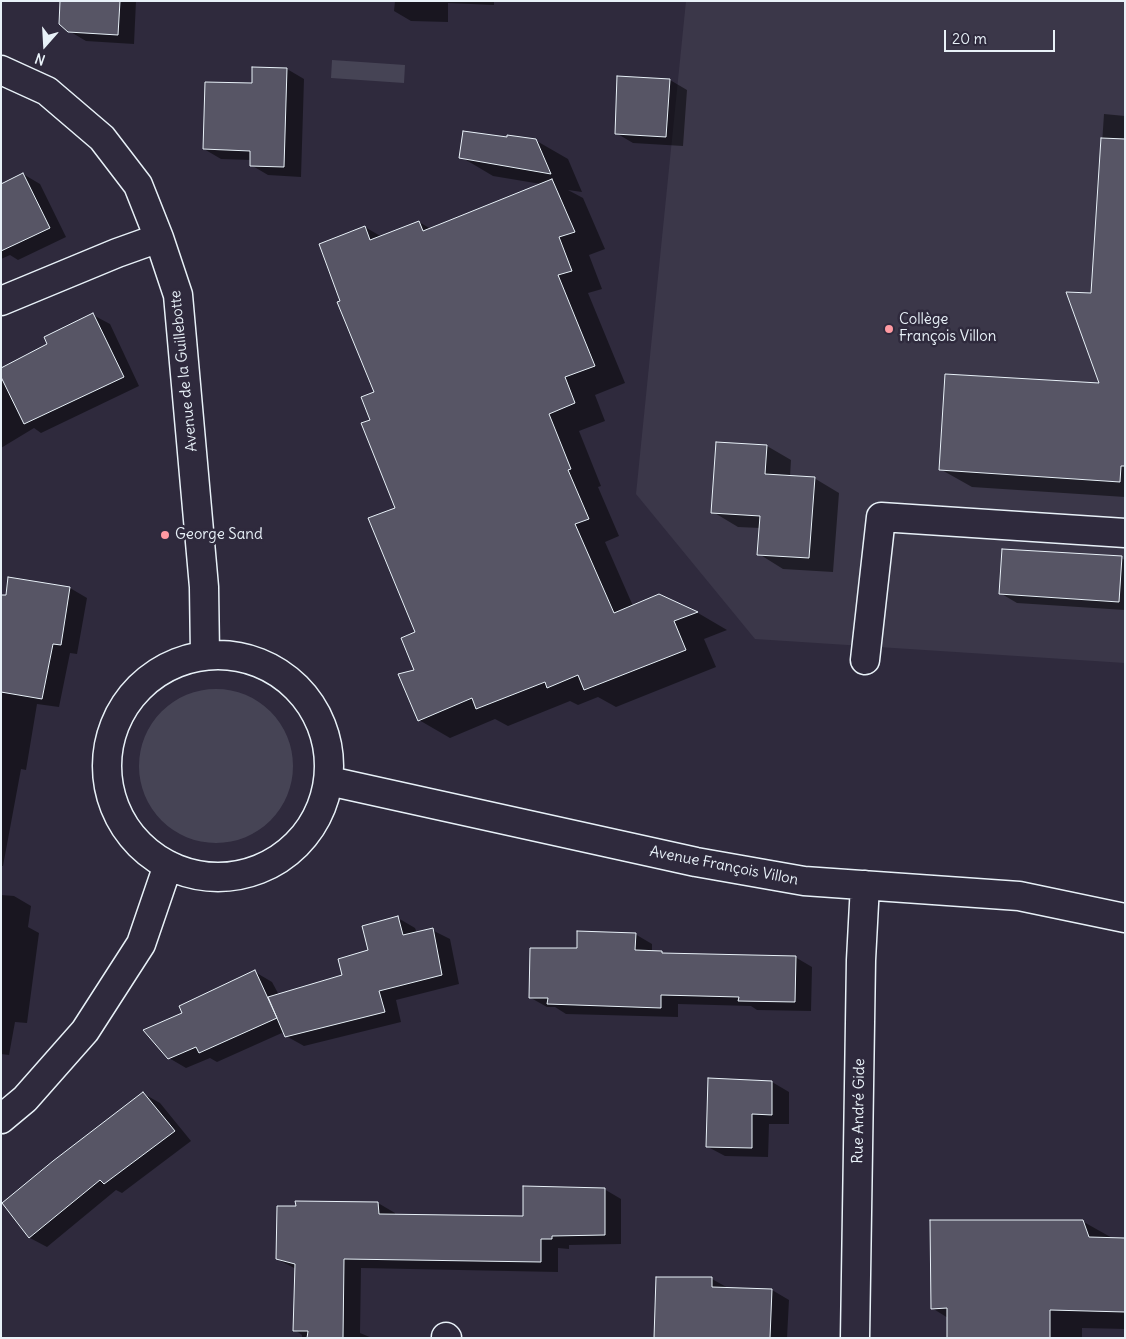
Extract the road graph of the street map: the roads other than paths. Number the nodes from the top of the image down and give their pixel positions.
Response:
1 (1, 70) edge
2 (159, 238) junction
3 (1, 301) edge
4 (1125, 532) edge
5 (205, 655) junction
6 (864, 660) dead end
7 (329, 781) junction
8 (168, 866) junction
9 (865, 885) junction
10 (1125, 918) edge
11 (1, 1118) edge
12 (855, 1338) edge

1 - 2 street, Avenue de la Guillebotte
2 - 3 street
2 - 5 street, Avenue de la Guillebotte
4 - 6 street
5 - 7 street
5 - 8 street
7 - 8 street
7 - 9 street, Avenue François Villon
8 - 11 street
9 - 10 street, Avenue François Villon
9 - 12 street, Rue André Gide

